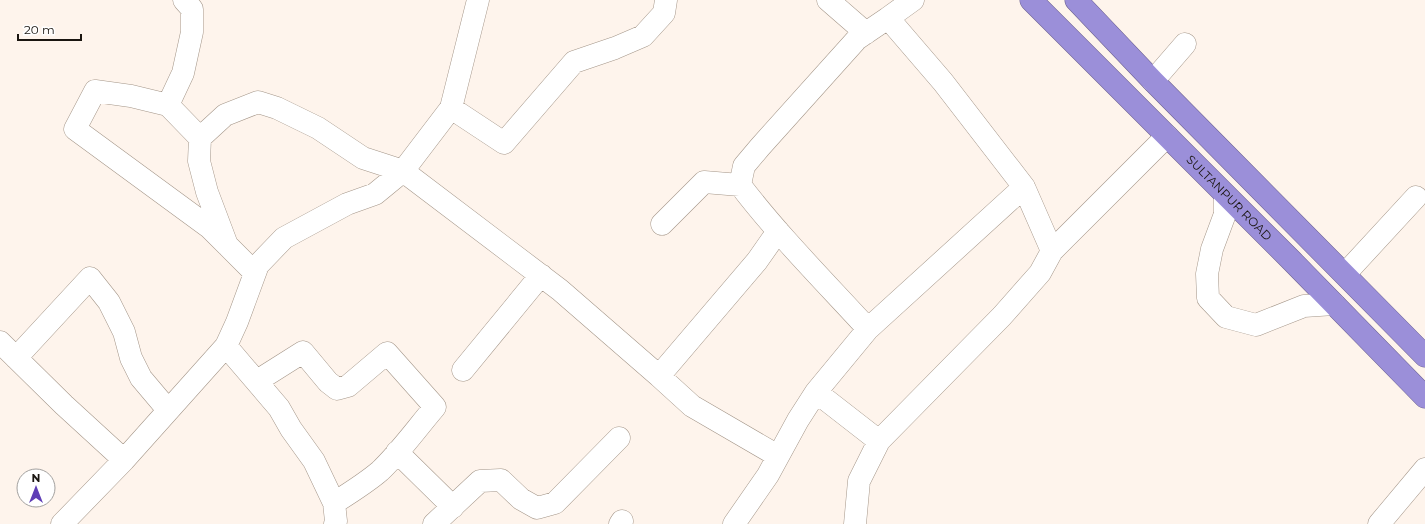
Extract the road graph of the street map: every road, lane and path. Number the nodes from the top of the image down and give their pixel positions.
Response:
1 (184, 0) edge
2 (478, 0) edge
3 (666, 0) edge
4 (828, 0) edge
5 (914, 0) edge
6 (1031, 0) edge
7 (1076, 0) edge
8 (888, 18) junction
9 (866, 34) junction
10 (1185, 44) dead end
11 (1153, 81) junction
12 (168, 105) junction
13 (450, 108) junction
14 (1167, 136) junction
15 (200, 138) junction
16 (403, 171) junction
17 (740, 184) junction
18 (1024, 187) junction
19 (1225, 195) junction
20 (1416, 197) dead end
21 (662, 224) dead end
22 (778, 231) junction
23 (227, 245) junction
24 (1052, 251) junction
25 (255, 273) junction
26 (1345, 274) junction
27 (541, 275) junction
28 (1334, 304) junction
29 (868, 329) junction
30 (0, 342) edge
31 (226, 346) junction
32 (1425, 356) edge
33 (16, 358) junction
34 (463, 370) dead end
35 (659, 376) junction
36 (257, 381) junction
37 (816, 392) junction
38 (1425, 397) edge
39 (168, 410) junction
40 (619, 438) dead end
41 (879, 441) junction
42 (397, 452) junction
43 (778, 456) junction
44 (124, 460) junction
45 (1425, 469) edge
46 (453, 506) junction
47 (336, 518) edge
48 (62, 524) edge
49 (434, 524) edge
50 (734, 524) edge
51 (855, 524) edge
52 (1379, 524) edge

1 - 12 street
2 - 13 street
3 - 13 street
4 - 9 street
5 - 8 street
6 - 14 highway, SULTANPUR ROAD
7 - 11 highway
8 - 9 street
8 - 18 street
9 - 17 street
10 - 11 street
11 - 26 highway
12 - 15 street
12 - 23 street
13 - 16 street
14 - 19 highway, SULTANPUR ROAD
14 - 24 street
15 - 16 street
15 - 23 street
16 - 25 street
16 - 27 street
17 - 21 street
17 - 22 street
18 - 24 street
18 - 29 street
19 - 28 highway, SULTANPUR ROAD
19 - 28 street
20 - 26 street
22 - 29 street
22 - 35 street
23 - 25 street
24 - 41 street
25 - 31 street
26 - 32 highway
27 - 34 street
27 - 35 street
28 - 38 highway, SULTANPUR ROAD
29 - 37 street
30 - 33 street
31 - 36 street
31 - 39 street
33 - 39 street
33 - 44 street
35 - 43 street
36 - 42 street
36 - 47 street
37 - 41 street
37 - 43 street
39 - 44 street
40 - 46 street
41 - 51 street
42 - 46 street
42 - 47 street
43 - 50 street
44 - 48 street
45 - 52 street
46 - 49 street

